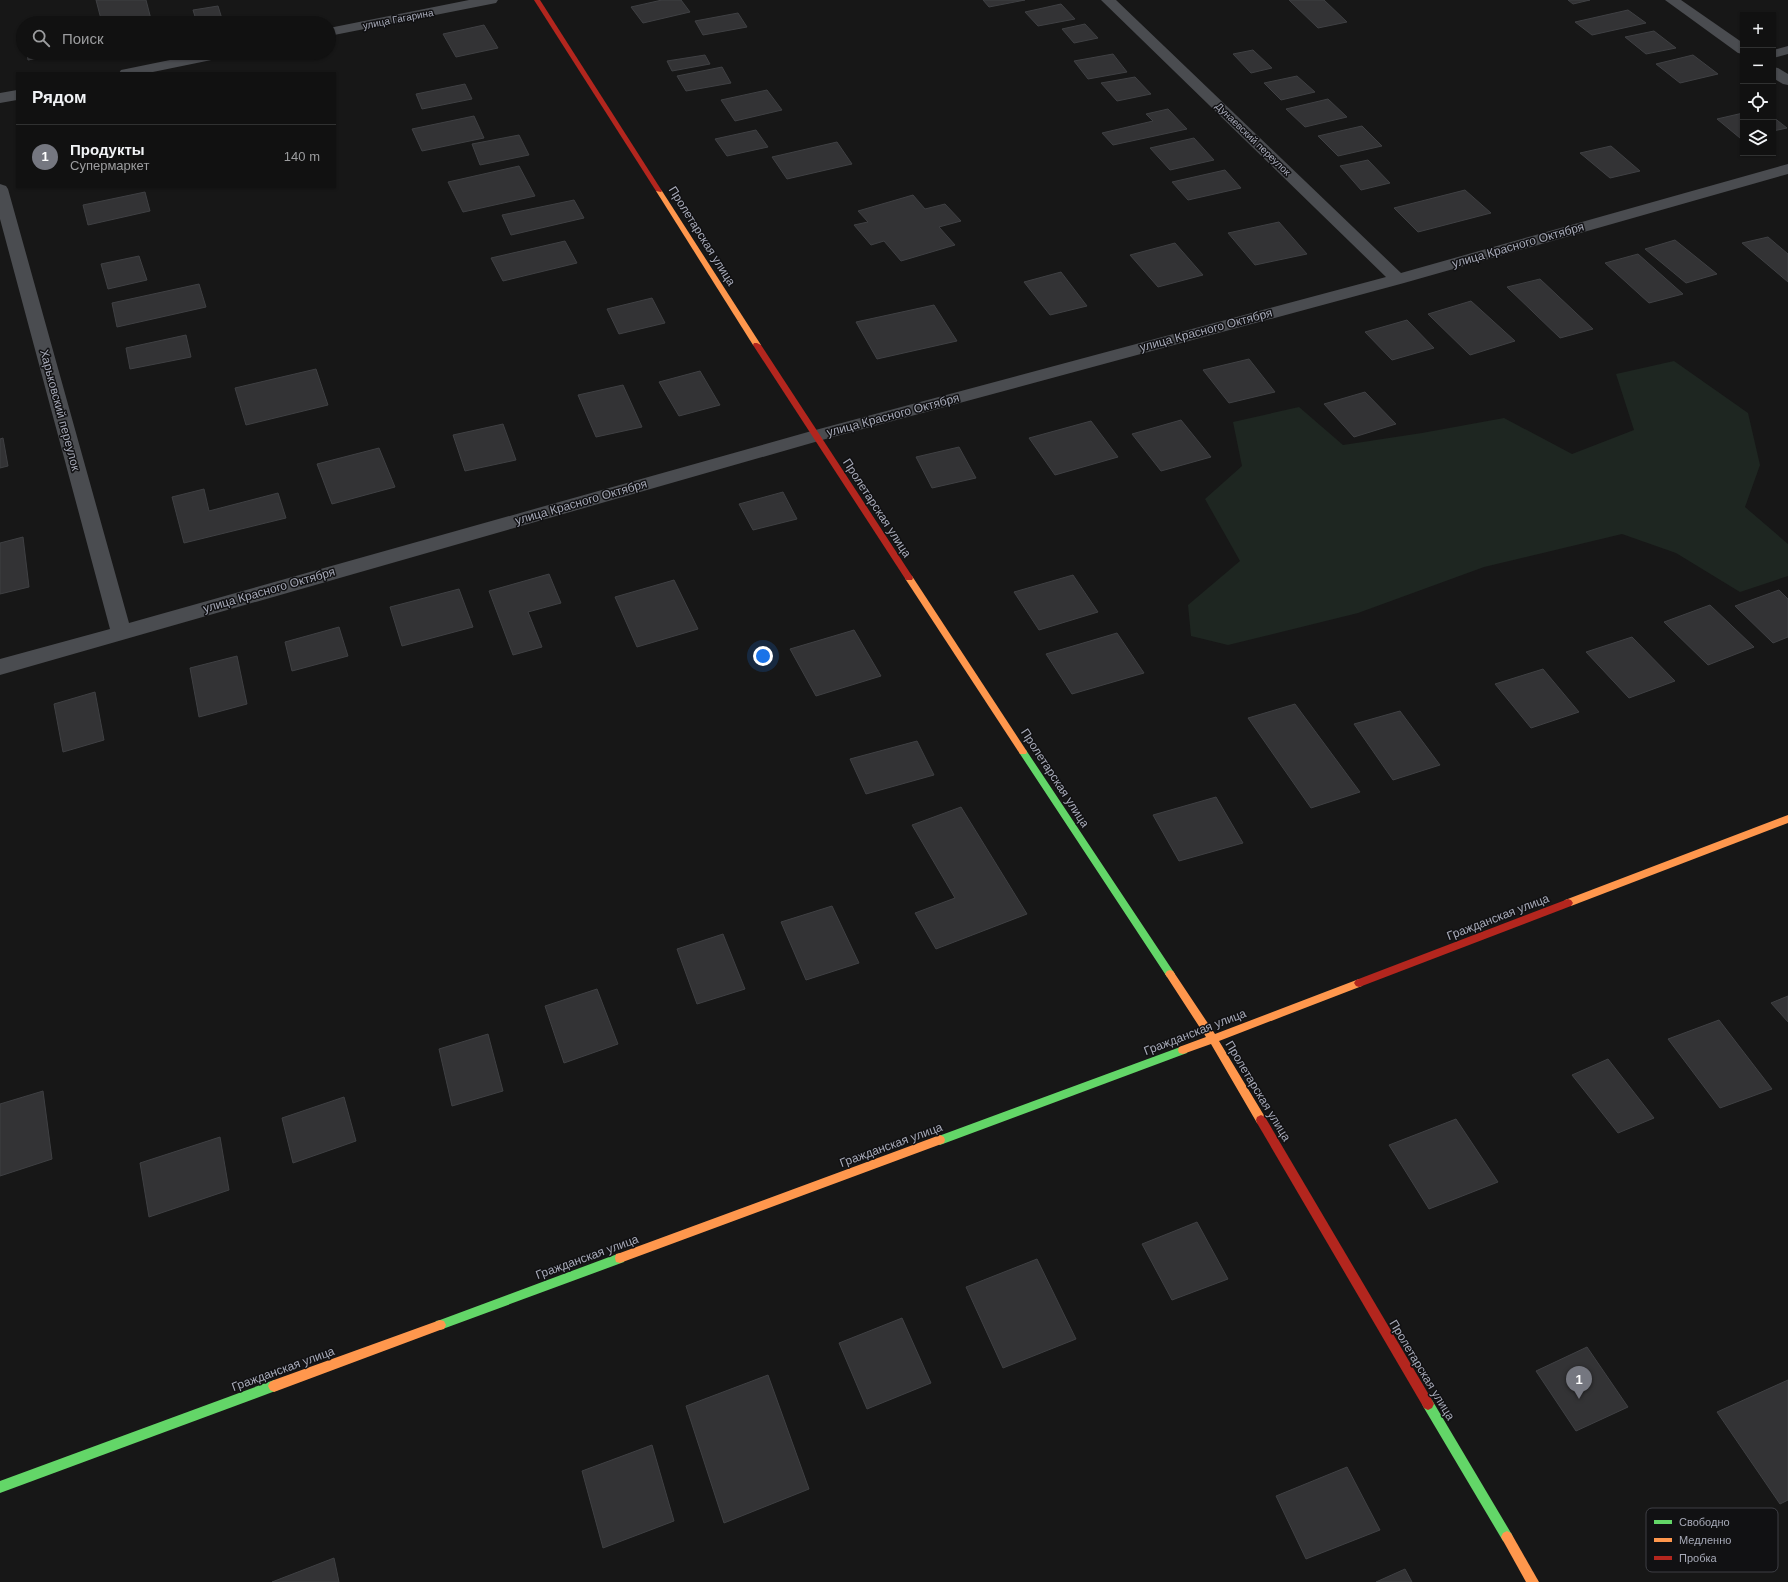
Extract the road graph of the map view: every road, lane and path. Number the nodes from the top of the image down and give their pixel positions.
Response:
1 (491, 0) edge
2 (537, 0) edge
3 (1108, 0) edge
4 (1672, 0) edge
5 (336, 31) edge
6 (1740, 48) edge
7 (1788, 50) edge
8 (1776, 53) edge
9 (191, 60) edge
10 (131, 72) edge
11 (1776, 73) edge
12 (1788, 81) edge
13 (16, 95) edge
14 (0, 98) edge
15 (1788, 169) edge
16 (0, 189) edge
17 (1398, 279) junction
18 (815, 436) junction
19 (121, 632) junction
20 (0, 666) edge
21 (1788, 819) edge
22 (1213, 1039) junction
23 (0, 1487) edge
24 (1533, 1582) edge

1 - 5 street, улица Гагарина
2 - 18 street, Пролетарская улица
3 - 17 street, Дунаевский переулок
4 - 6 street
7 - 8 street
9 - 10 street
11 - 12 street
13 - 14 street
15 - 17 street, улица Красного Октября
16 - 19 street, Харьковский переулок
17 - 18 street, улица Красного Октября
18 - 19 street, улица Красного Октября
18 - 22 street, Пролетарская улица
19 - 20 street, улица Красного Октября
21 - 22 street, Гражданская улица
22 - 23 street, Гражданская улица
22 - 24 street, Пролетарская улица

